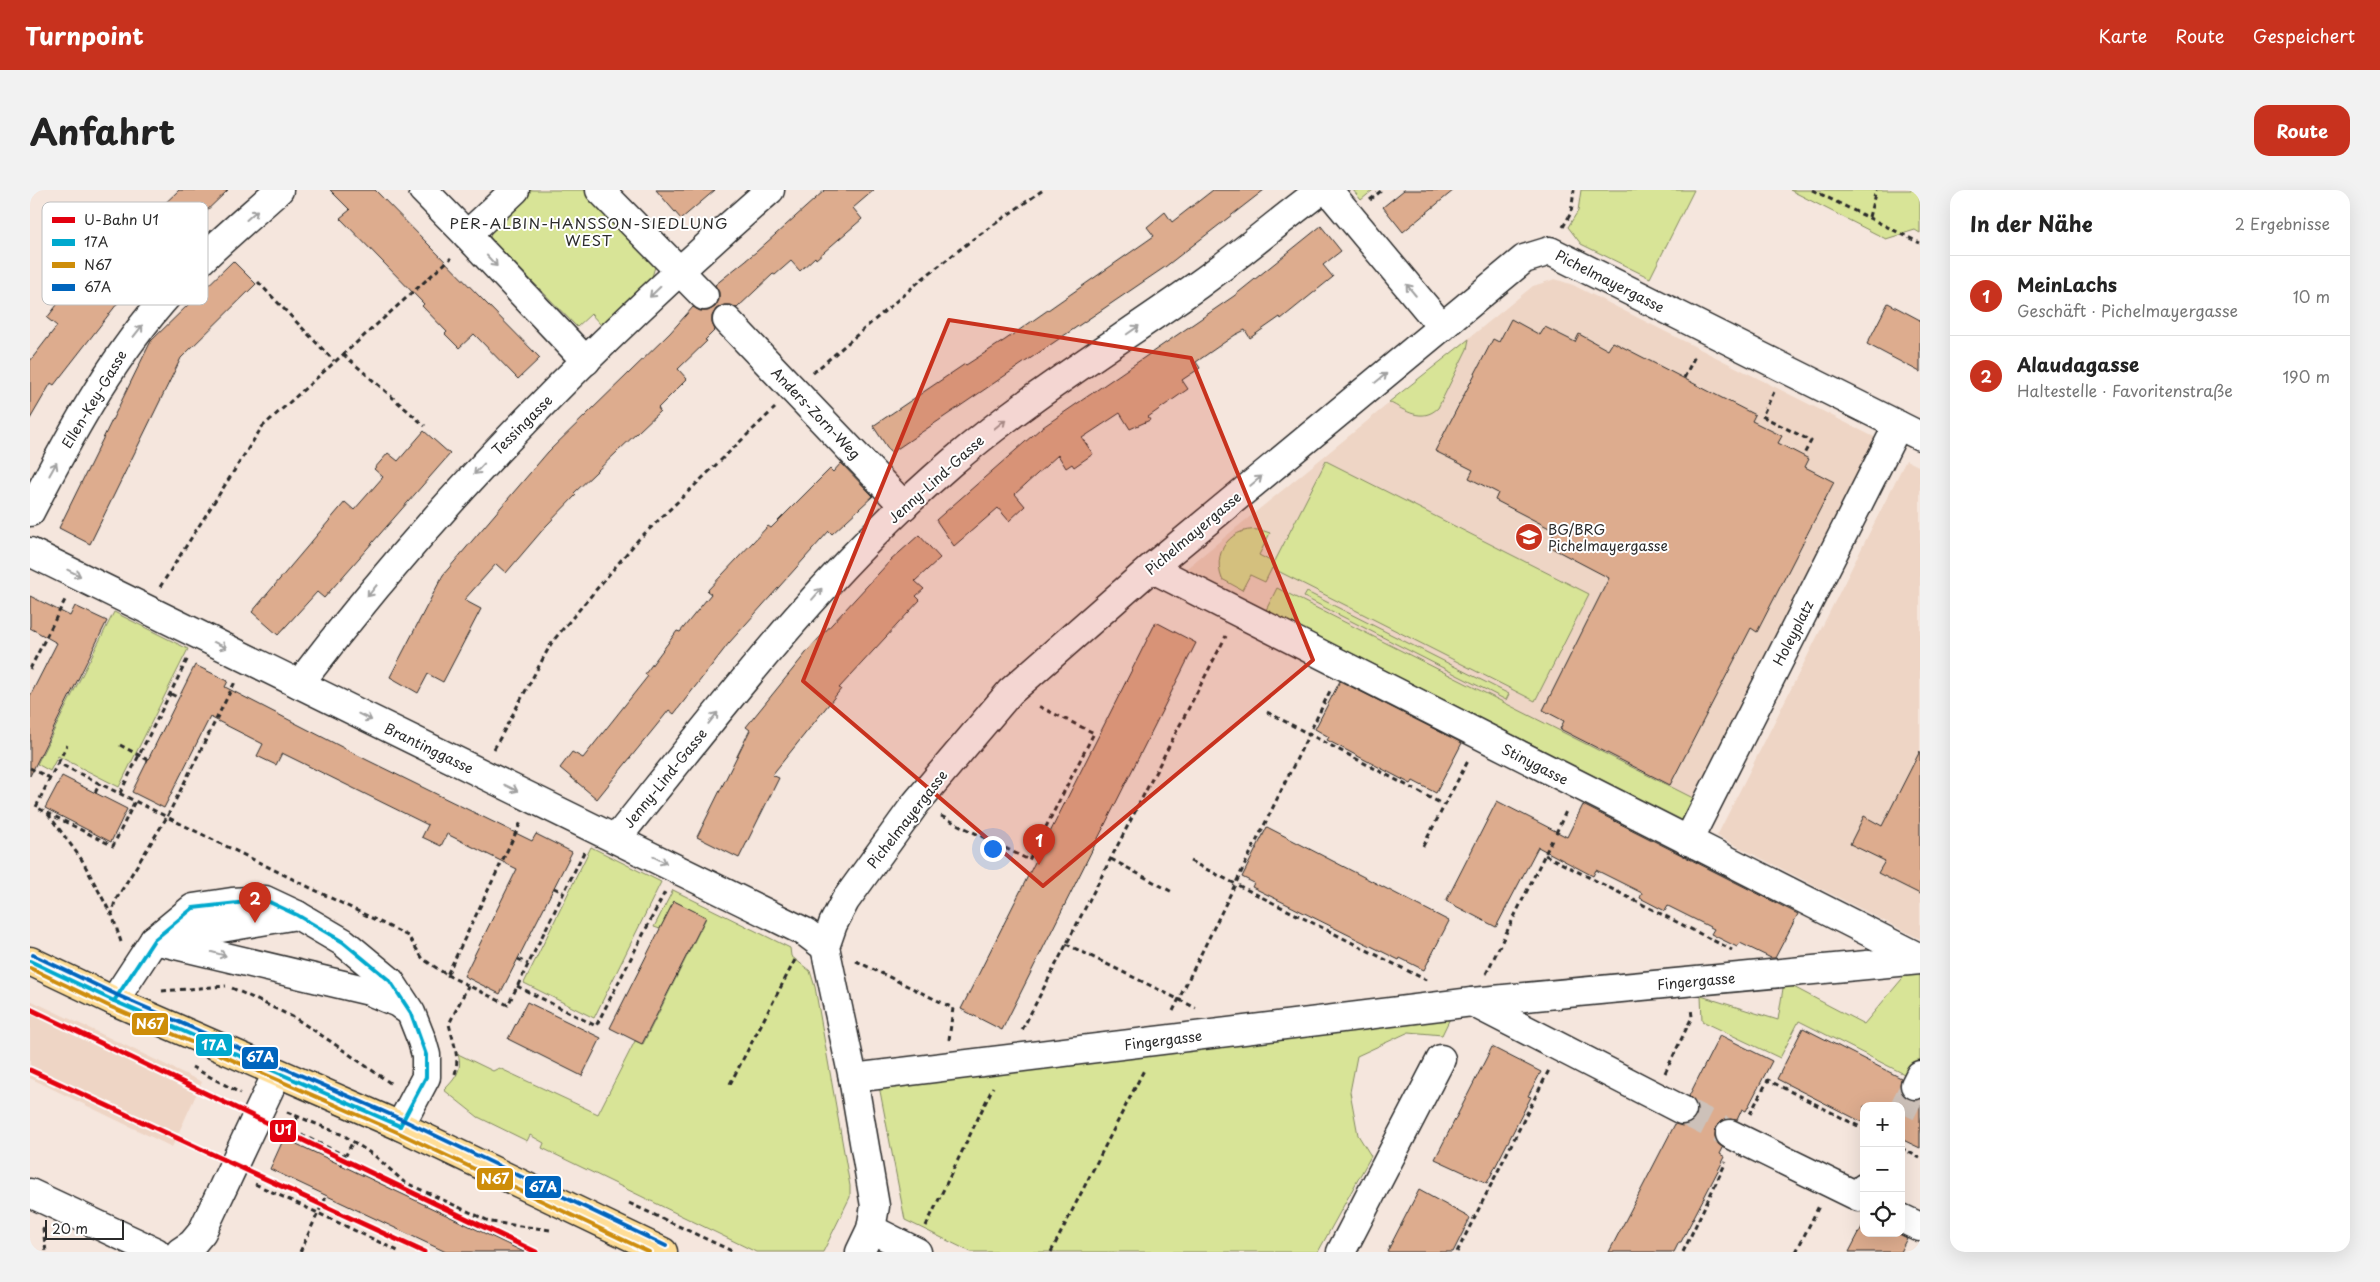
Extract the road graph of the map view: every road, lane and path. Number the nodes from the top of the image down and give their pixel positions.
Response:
1 (279, 190) edge
2 (423, 190) edge
3 (515, 190) edge
4 (600, 190) edge
5 (770, 190) edge
6 (1043, 190) edge
7 (1320, 190) edge
8 (1328, 190) edge
9 (1574, 190) edge
10 (1812, 190) edge
11 (1876, 190) edge
12 (1869, 217) junction
13 (467, 235) junction
14 (1920, 243) edge
15 (1550, 251) junction
16 (208, 255) edge
17 (678, 270) junction
18 (258, 282) dead end
19 (704, 296) dead end
20 (160, 305) edge
21 (727, 320) dead end
22 (1442, 328) junction
23 (1697, 352) dead end
24 (343, 354) junction
25 (334, 361) junction
26 (586, 361) junction
27 (1786, 369) junction
28 (1684, 378) dead end
29 (794, 390) junction
30 (425, 426) dead end
31 (1909, 430) edge
32 (1803, 456) dead end
33 (904, 506) junction
34 (30, 512) edge
35 (30, 552) edge
36 (1151, 568) junction
37 (77, 575) junction
38 (147, 609) junction
39 (1238, 613) junction
40 (200, 635) junction
41 (247, 658) junction
42 (1342, 666) junction
43 (30, 669) edge
44 (299, 684) junction
45 (1010, 692) junction
46 (170, 694) junction
47 (179, 698) dead end
48 (1267, 712) dead end
49 (1308, 735) junction
50 (1480, 736) junction
51 (67, 745) dead end
52 (120, 745) dead end
53 (139, 755) junction
54 (148, 760) dead end
55 (58, 763) junction
56 (30, 768) edge
57 (481, 774) junction
58 (50, 778) junction
59 (100, 783) junction
60 (95, 792) dead end
61 (120, 793) junction
62 (532, 799) junction
63 (135, 801) junction
64 (916, 803) junction
65 (1444, 805) junction
66 (48, 813) junction
67 (167, 817) junction
68 (606, 833) junction
69 (1552, 840) dead end
70 (1688, 841) junction
71 (1423, 846) dead end
72 (1545, 855) junction
73 (1111, 859) junction
74 (1190, 861) dead end
75 (669, 883) dead end
76 (1236, 883) junction
77 (554, 888) dead end
78 (564, 892) junction
79 (1174, 893) dead end
80 (112, 914) junction
81 (815, 939) junction
82 (154, 940) junction
83 (1066, 944) junction
84 (123, 946) dead end
85 (518, 959) dead end
86 (1920, 959) edge
87 (30, 960) edge
88 (528, 964) junction
89 (447, 975) junction
90 (1726, 978) junction
91 (1686, 982) junction
92 (517, 986) junction
93 (120, 990) junction
94 (1178, 1000) junction
95 (1461, 1003) junction
96 (953, 1008) dead end
97 (1196, 1009) dead end
98 (411, 1013) junction
99 (1159, 1040) junction
100 (1560, 1047) junction
101 (1441, 1059) dead end
102 (1006, 1061) junction
103 (189, 1066) dead end
104 (277, 1073) junction
105 (853, 1078) junction
106 (730, 1084) dead end
107 (1654, 1096) junction
108 (414, 1101) junction
109 (262, 1106) junction
110 (1682, 1110) tunnel mouth
111 (298, 1116) junction
112 (400, 1126) junction
113 (1730, 1134) tunnel mouth
114 (353, 1141) junction
115 (1905, 1150) edge
116 (346, 1156) junction
117 (1920, 1158) edge
118 (341, 1166) dead end
119 (230, 1172) junction
120 (1831, 1183) junction
121 (30, 1193) edge
122 (1860, 1194) edge
123 (327, 1195) dead end
124 (620, 1199) dead end
125 (318, 1213) junction
126 (1905, 1220) edge
127 (1920, 1227) edge
128 (554, 1231) dead end
129 (865, 1241) edge
130 (920, 1242) edge
131 (156, 1252) edge
132 (180, 1252) edge
133 (300, 1252) edge
134 (400, 1252) edge
135 (663, 1252) edge
136 (734, 1252) edge
137 (1051, 1252) edge
138 (1341, 1252) edge
139 (1457, 1252) edge
140 (1796, 1252) edge

16 -> 1 street, Ellen-Key-Gasse
2 - 13 street
3 - 13 street
4 - 17 street
5 - 17 street, Tessingasse
6 - 29 path
33 -> 7 street, Jenny-Lind-Gasse
22 -> 8 street
9 - 15 path
10 - 12 path
11 - 12 path
12 - 14 path
13 - 24 path
13 -> 26 street
15 - 22 street, Pichelmayergasse
15 - 27 street, Pichelmayergasse
17 - 19 street
17 -> 26 street, Tessingasse
18 - 25 path
34 -> 20 street, Ellen-Key-Gasse
21 - 29 street, Anders-Zorn-Weg
36 -> 22 street, Pichelmayergasse
23 - 28 path
24 - 25 path
24 - 30 path
25 - 38 path
26 -> 44 street, Tessingasse
27 - 31 street, Pichelmayergasse
27 - 32 path
29 - 33 street, Anders-Zorn-Weg
29 - 57 path
31 - 70 street, Holeyplatz
68 -> 33 street, Jenny-Lind-Gasse
35 -> 37 street, Brantinggasse
36 - 39 street, Stinygasse
36 - 45 street, Pichelmayergasse
37 - 38 street, Brantinggasse
37 - 43 path
38 - 40 street, Brantinggasse
39 - 42 street, Stinygasse
39 - 73 path
40 -> 41 street, Brantinggasse
40 - 46 path
41 - 44 street, Brantinggasse
41 - 67 path
42 - 49 path
42 - 50 street, Stinygasse
44 -> 57 street, Brantinggasse
45 - 64 street, Pichelmayergasse
45 - 64 path
46 - 47 path
46 - 53 path
48 - 49 path
49 - 65 path
49 - 76 path
50 - 65 path
50 - 70 street, Stinygasse
51 - 55 path
52 - 53 path
53 - 54 path
53 - 61 path
55 - 58 path
55 - 59 path
56 - 58 path
57 -> 62 street, Brantinggasse
58 - 66 path
59 - 60 path
59 - 61 path
61 - 63 path
62 - 68 street, Brantinggasse
62 - 89 path
63 - 66 path
63 - 67 path
64 - 81 street, Pichelmayergasse
65 - 71 path
66 - 80 path
67 - 80 path
67 - 89 path
68 - 78 path
68 -> 81 street, Brantinggasse
69 - 72 path
70 - 86 street, Stinygasse
72 - 90 path
72 - 95 path
73 - 79 path
73 - 83 path
74 - 76 path
75 - 92 path
76 - 94 path
76 - 95 path
77 - 78 path
78 - 88 path
80 - 84 path
81 - 96 path
81 - 105 street, Pichelmayergasse
81 - 106 path
82 - 93 street
82 -> 98 street
82 - 98 street
83 - 94 path
83 - 102 path
85 - 88 path
86 - 90 street, Fingergasse
87 - 93 main road
88 - 92 path
89 - 92 path
90 - 91 street, Fingergasse
91 - 95 street, Fingergasse
91 - 107 path
93 - 104 main road
93 - 108 path
94 - 97 path
94 - 99 path
95 - 99 street, Fingergasse
95 - 100 street
98 - 108 street
99 - 102 street, Fingergasse
99 - 137 path
100 - 107 street
100 - 139 path
101 - 138 street
102 - 105 street, Fingergasse
102 - 130 path
103 - 109 path
104 - 109 street
104 - 112 main road
105 - 129 street, Pichelmayergasse
107 - 110 street
108 - 112 street
109 - 111 path
109 - 119 street
111 - 114 path
111 - 116 path
112 - 135 main road
113 - 120 street
114 - 116 path
114 - 128 path
115 - 117 path
116 - 118 path
119 - 125 path
119 - 132 street
120 - 122 street
120 - 140 path
121 - 131 street
123 - 125 path
124 - 136 path
125 - 133 path
125 - 134 path
126 - 127 street
129 - 130 street

